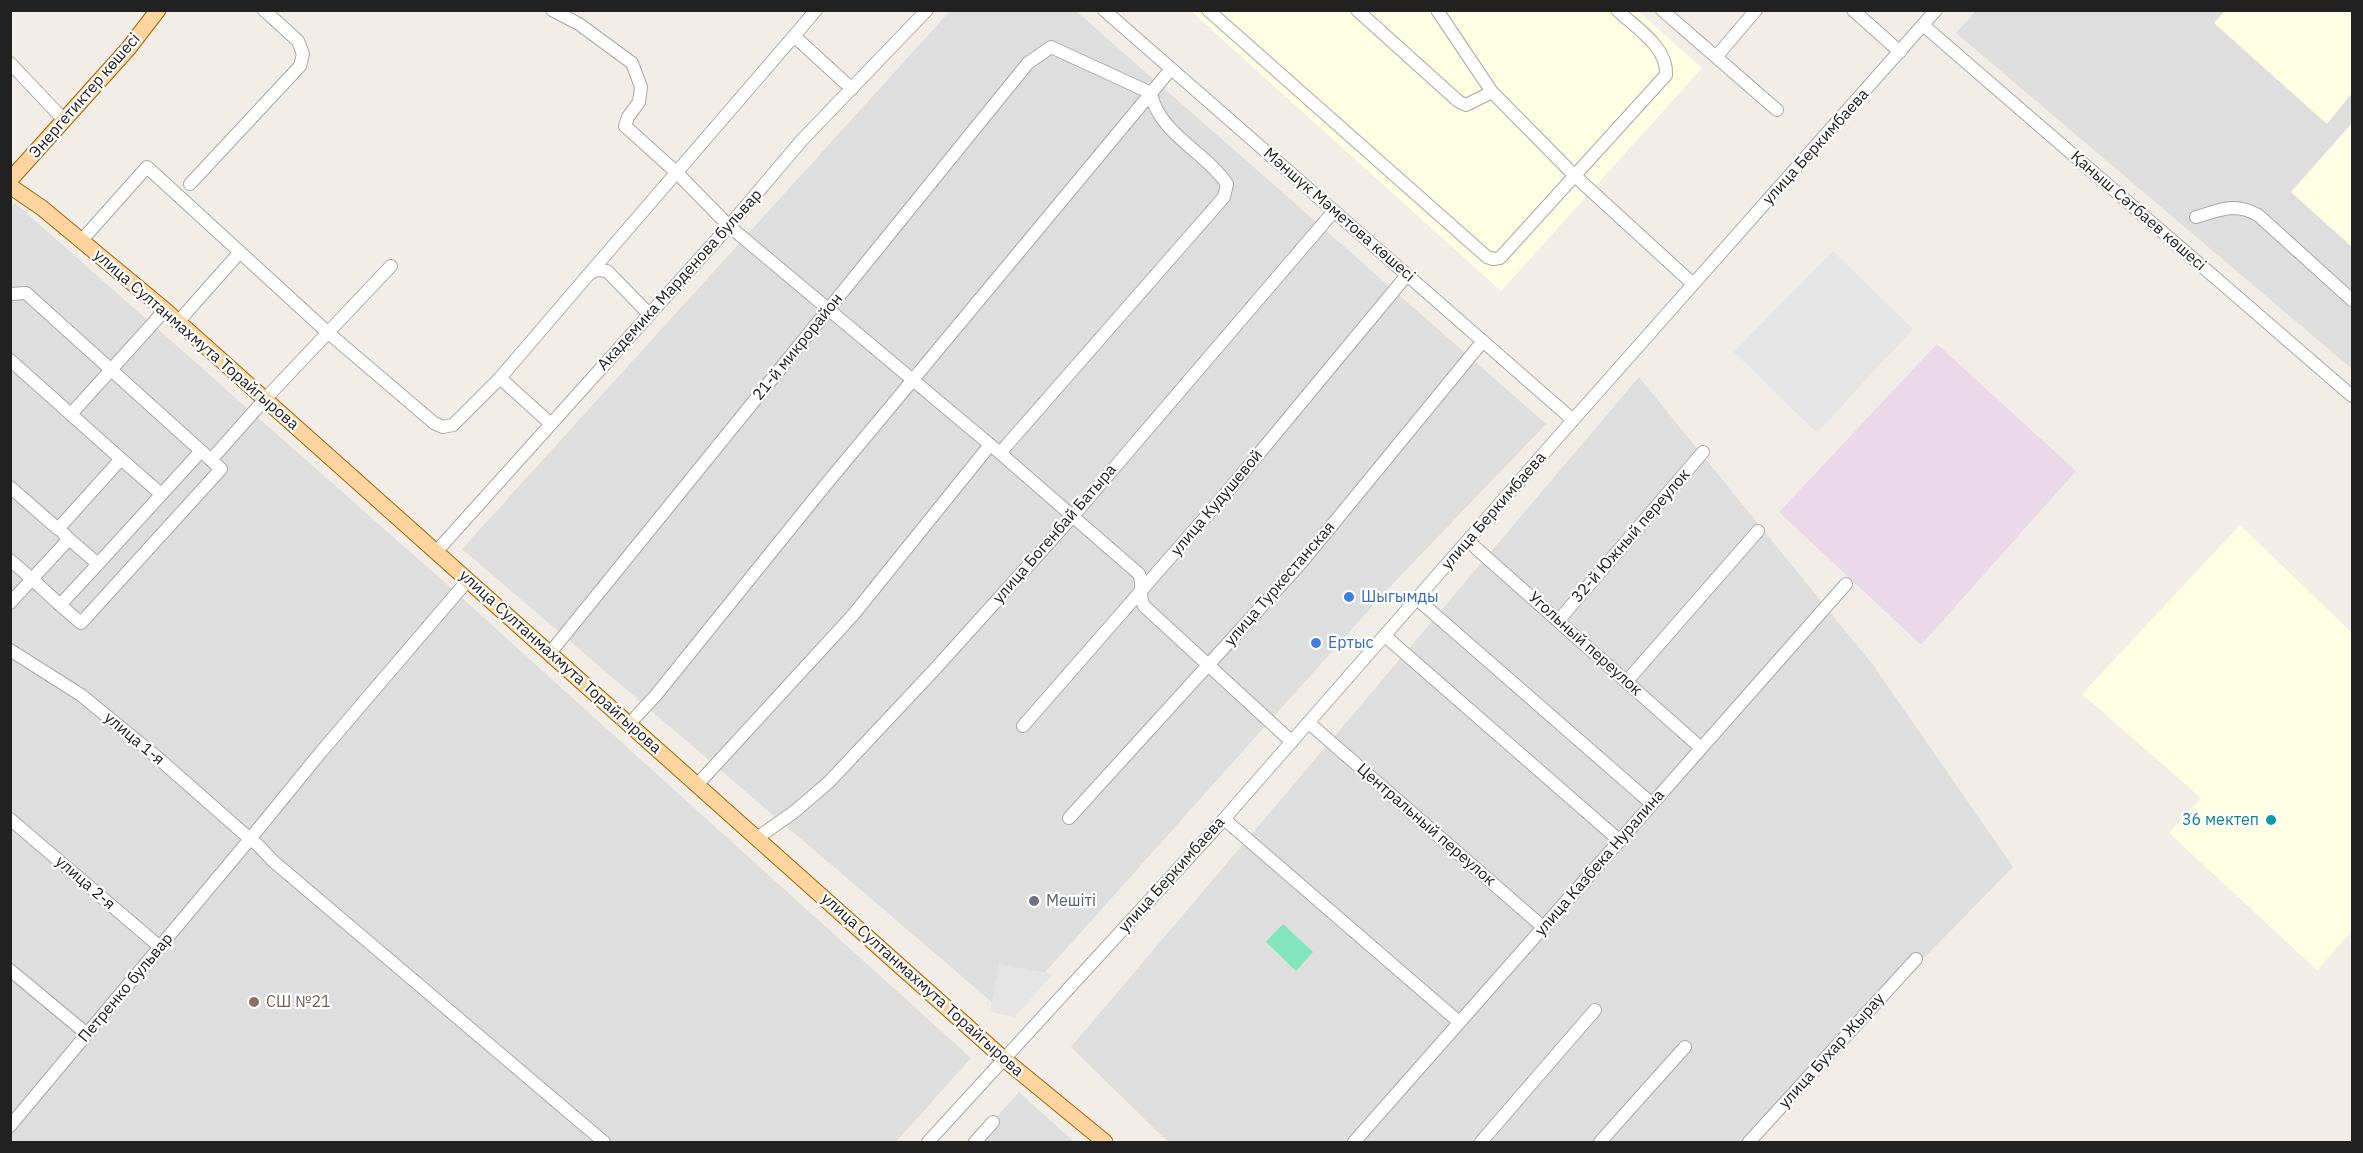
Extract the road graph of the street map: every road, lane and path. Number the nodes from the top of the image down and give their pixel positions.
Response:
1 (158, 10) edge
2 (264, 10) edge
3 (552, 10) edge
4 (816, 10) edge
5 (927, 10) edge
6 (1104, 10) edge
7 (1208, 10) edge
8 (1357, 10) edge
9 (1437, 10) edge
10 (1617, 10) edge
11 (1662, 10) edge
12 (1756, 10) edge
13 (1853, 10) edge
14 (1936, 10) edge
15 (1923, 26) junction
16 (794, 36) junction
17 (1900, 52) junction
18 (1716, 57) junction
19 (10, 63) edge
20 (1171, 69) junction
21 (852, 89) junction
22 (1492, 92) junction
23 (1152, 93) junction
24 (1777, 110) dead end
25 (64, 120) junction
26 (676, 173) junction
27 (1575, 176) junction
28 (10, 180) edge
29 (190, 184) dead end
30 (10, 186) edge
31 (1334, 211) junction
32 (2196, 217) dead end
33 (729, 226) junction
34 (81, 241) junction
35 (240, 252) junction
36 (391, 266) dead end
37 (589, 274) junction
38 (1407, 275) junction
39 (1694, 284) junction
40 (10, 294) edge
41 (2352, 300) edge
42 (828, 309) junction
43 (165, 310) junction
44 (650, 315) junction
45 (178, 321) junction
46 (328, 332) junction
47 (1483, 341) junction
48 (13, 368) edge
49 (111, 370) junction
50 (500, 378) junction
51 (912, 380) junction
52 (2352, 396) edge
53 (265, 399) junction
54 (71, 414) junction
55 (1573, 420) junction
56 (551, 424) junction
57 (995, 449) junction
58 (201, 452) junction
59 (1703, 452) dead end
60 (121, 459) junction
61 (211, 460) junction
62 (10, 487) edge
63 (161, 494) junction
64 (1072, 516) junction
65 (58, 529) junction
66 (1758, 531) dead end
67 (69, 539) junction
68 (1468, 541) junction
69 (436, 552) junction
70 (10, 560) edge
71 (98, 564) junction
72 (32, 579) junction
73 (468, 580) junction
74 (1845, 584) dead end
75 (1140, 594) junction
76 (1417, 599) junction
77 (10, 603) edge
78 (60, 605) junction
79 (1558, 621) junction
80 (1385, 636) junction
81 (10, 650) edge
82 (550, 653) junction
83 (1209, 664) junction
84 (1627, 681) junction
85 (1309, 723) junction
86 (629, 724) junction
87 (1023, 726) dead end
88 (1292, 742) junction
89 (1701, 748) junction
90 (698, 785) junction
91 (1652, 804) junction
92 (1069, 818) dead end
93 (10, 819) edge
94 (1224, 819) junction
95 (757, 838) junction
96 (250, 839) junction
97 (1620, 841) junction
98 (1544, 928) junction
99 (160, 947) junction
100 (1916, 959) dead end
101 (10, 970) edge
102 (1595, 1010) dead end
103 (1459, 1022) junction
104 (87, 1034) junction
105 (1684, 1047) dead end
106 (1004, 1059) junction
107 (993, 1122) dead end
108 (11, 1124) edge
109 (1103, 1142) edge
110 (604, 1143) edge
111 (928, 1143) edge
112 (975, 1143) edge
113 (1354, 1143) edge
114 (1481, 1143) edge
115 (1600, 1143) edge
116 (1749, 1143) edge

1 - 25 main road, Энергетиктер көшесі
2 - 29 street
3 - 26 street
4 - 16 street
5 - 21 street, Академика Марденова бульвар
6 - 20 street, Мәншүк Мәметова көшесі
7 - 27 street
8 - 22 street
9 - 22 street
10 - 27 street
11 - 18 street
12 - 18 street
13 - 17 street
14 - 15 street, улица Беркимбаева
15 - 17 street, улица Беркимбаева
15 - 52 street, Қаныш Сәтбаев көшесі
16 - 21 street
16 - 26 street
17 - 39 street, улица Беркимбаева
18 - 24 street
19 - 25 street
20 - 23 street
20 - 31 street, Мәншүк Мәметова көшесі
21 - 33 street, Академика Марденова бульвар
22 - 27 street
23 - 42 street, 21-й микрорайон
23 - 51 street
23 - 57 street
25 - 28 main road, Энергетиктер көшесі
26 - 33 street
26 - 37 street
27 - 39 street
30 - 34 main road, улица Султанмахмута Торайгырова
31 - 38 street, Мәншүк Мәметова көшесі
31 - 64 street, улица Богенбай Батыра
32 - 41 street
33 - 42 street
33 - 44 street, Академика Марденова бульвар
34 - 35 street
34 - 43 main road, улица Султанмахмута Торайгырова
35 - 45 street
35 - 46 street
36 - 46 street
37 - 44 street
37 - 50 street
38 - 47 street, Мәншүк Мәметова көшесі
38 - 75 street, улица Кудушевой
39 - 55 street, улица Беркимбаева
40 - 49 street
42 - 51 street
42 - 82 street, 21-й микрорайон
43 - 45 main road, улица Султанмахмута Торайгырова
43 - 49 street
44 - 56 street, Академика Марденова бульвар
45 - 53 main road, улица Султанмахмута Торайгырова
46 - 50 street
46 - 53 street
47 - 55 street, Мәншүк Мәметова көшесі
47 - 83 street, улица Туркестанская
48 - 54 street
49 - 54 street
49 - 58 street
50 - 56 street
51 - 57 street
51 - 86 street
53 - 61 street
53 - 69 main road, улица Султанмахмута Торайгырова
54 - 60 street
55 - 68 street, улица Беркимбаева
56 - 69 street, Академика Марденова бульвар
57 - 64 street
57 - 90 street
58 - 61 street
58 - 63 street
59 - 79 street, 32-й Южный переулок
60 - 63 street
60 - 65 street
61 - 78 street
62 - 65 street
63 - 71 street
64 - 75 street
64 - 95 street, улица Богенбай Батыра
65 - 67 street
66 - 84 street
67 - 71 street
67 - 72 street
68 - 76 street, улица Беркимбаева
68 - 79 street, Угольный переулок
69 - 73 main road, улица Султанмахмута Торайгырова
70 - 72 street
71 - 78 street
72 - 77 street
72 - 78 street
73 - 82 main road, улица Султанмахмута Торайгырова
73 - 96 street, Петренко бульвар
74 - 89 street, улица Казбека Нуралина
75 - 83 street
75 - 87 street, улица Кудушевой
76 - 80 street, улица Беркимбаева
76 - 91 street
79 - 84 street, Угольный переулок
80 - 85 street, улица Беркимбаева
80 - 97 street
81 - 96 street, улица 1-я
82 - 86 main road, улица Султанмахмута Торайгырова
83 - 88 street
83 - 92 street, улица Туркестанская
84 - 89 street, Угольный переулок
85 - 88 street, улица Беркимбаева
85 - 98 street, Центральный переулок
86 - 90 main road, улица Султанмахмута Торайгырова
88 - 94 street, улица Беркимбаева
89 - 91 street, улица Казбека Нуралина
90 - 95 main road, улица Султанмахмута Торайгырова
91 - 97 street, улица Казбека Нуралина
93 - 99 street, улица 2-я
94 - 103 street
94 - 106 street, улица Беркимбаева
95 - 106 main road, улица Султанмахмута Торайгырова
96 - 99 street, Петренко бульвар
96 - 110 street, улица 1-я
97 - 98 street, улица Казбека Нуралина
98 - 103 street, улица Казбека Нуралина
99 - 104 street, Петренко бульвар
100 - 116 street, улица Бухар Жырау
101 - 104 street
102 - 114 street
103 - 113 street, улица Казбека Нуралина
104 - 108 street, Петренко бульвар
105 - 115 street
106 - 109 main road, улица Султанмахмута Торайгырова
106 - 111 street, улица Беркимбаева
107 - 112 street

